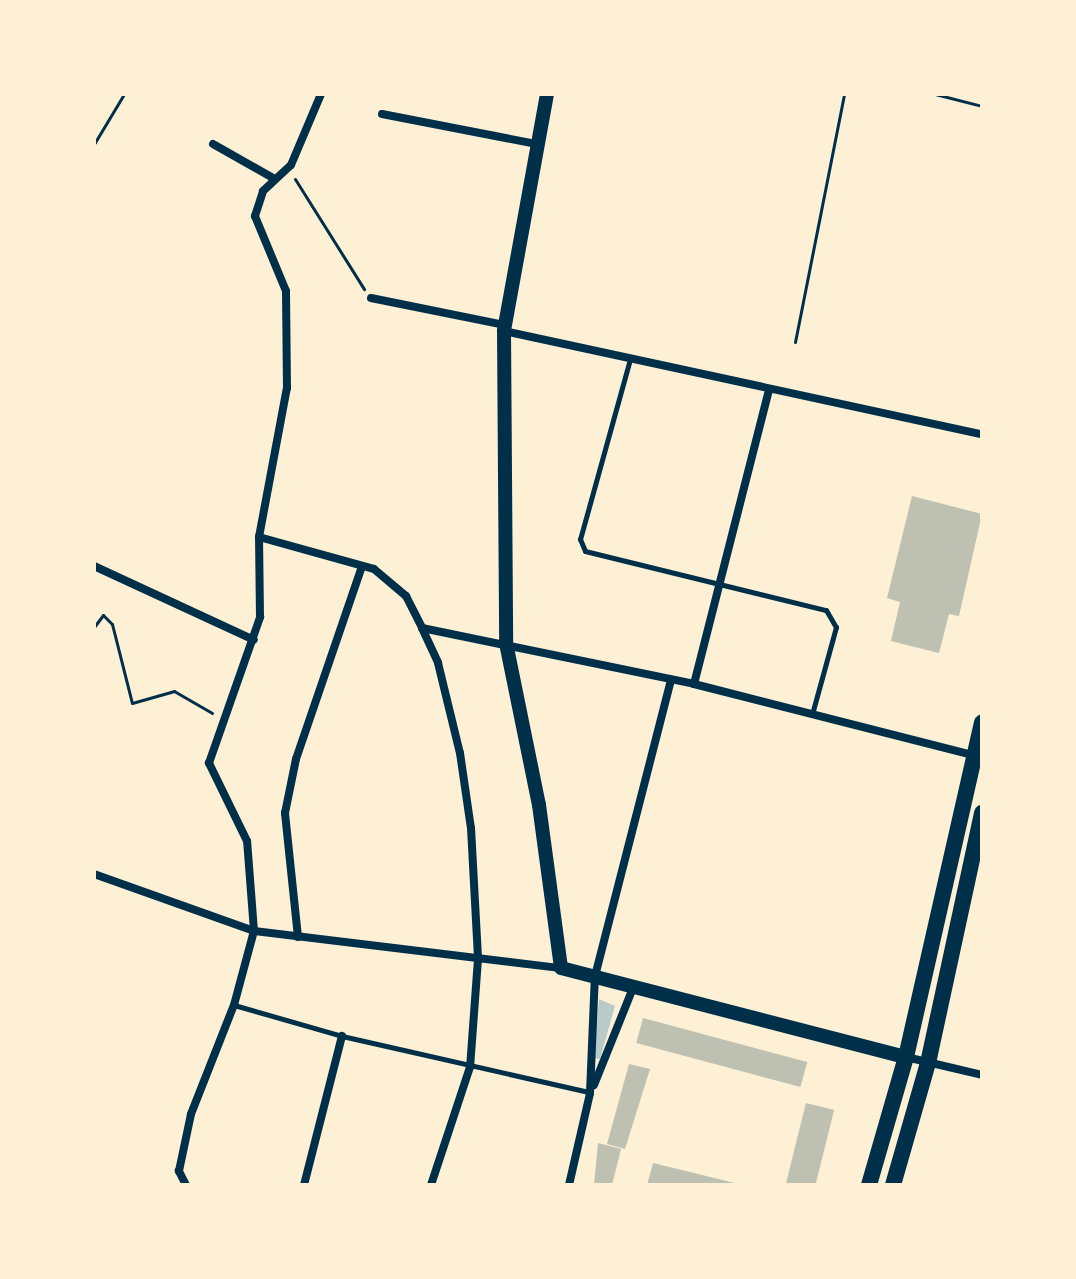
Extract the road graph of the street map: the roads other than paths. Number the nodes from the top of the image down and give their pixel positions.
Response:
1 (321, 94) edge
2 (547, 94) edge
3 (382, 114) dead end
4 (213, 144) dead end
5 (537, 144) junction
6 (273, 178) junction
7 (371, 298) road end
8 (505, 328) junction
9 (630, 359) junction
10 (769, 389) junction
11 (982, 434) edge
12 (259, 537) junction
13 (94, 566) edge
14 (362, 566) junction
15 (719, 588) junction
16 (422, 628) junction
17 (254, 640) junction
18 (506, 643) junction
19 (671, 680) junction
20 (694, 684) junction
21 (812, 714) junction
22 (982, 723) edge
23 (978, 756) edge
24 (982, 813) edge
25 (94, 874) edge
26 (254, 931) junction
27 (298, 937) junction
28 (478, 959) junction
29 (561, 968) junction
30 (595, 976) junction
31 (633, 988) junction
32 (234, 1005) junction
33 (342, 1036) junction
34 (906, 1057) junction
35 (928, 1063) junction
36 (470, 1067) junction
37 (982, 1075) edge
38 (590, 1093) junction
39 (186, 1185) edge
40 (304, 1185) edge
41 (431, 1185) edge
42 (569, 1185) edge
43 (869, 1185) edge
44 (893, 1185) edge

1 - 6 street
2 - 5 street
3 - 5 street
4 - 6 street
5 - 8 street
6 - 12 street
7 - 8 street
8 - 9 street
8 - 18 street
9 - 10 street
9 - 15 lane
10 - 11 street
10 - 15 street
12 - 14 street
12 - 17 street
13 - 17 street
14 - 16 street
14 - 27 street
15 - 20 street
15 - 21 lane
16 - 18 street
16 - 28 street
17 - 26 street
18 - 19 street
18 - 29 street
19 - 20 street
19 - 30 street
20 - 21 street
21 - 23 street
22 - 23 main road
23 - 34 main road
24 - 35 main road
25 - 26 street
26 - 27 street
26 - 32 street
27 - 28 street
28 - 29 street
28 - 36 street
29 - 30 street
30 - 31 street
30 - 38 street
31 - 34 street
31 - 38 street
32 - 33 lane
32 - 39 street
33 - 36 lane
33 - 40 street
34 - 35 street
34 - 43 main road
35 - 37 street
35 - 44 main road
36 - 38 lane
36 - 41 street
38 - 42 street

